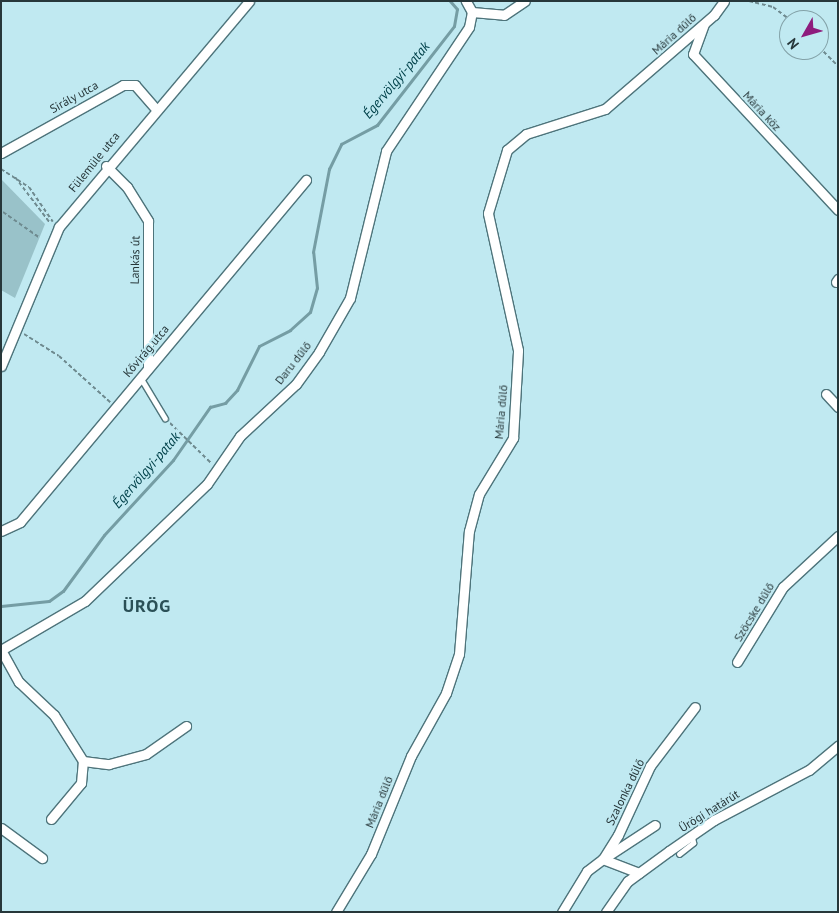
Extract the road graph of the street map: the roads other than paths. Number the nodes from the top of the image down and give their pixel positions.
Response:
1 (249, 1) edge
2 (466, 1) edge
3 (526, 1) edge
4 (724, 1) edge
5 (472, 12) junction
6 (705, 22) junction
7 (155, 108) junction
8 (1, 153) edge
9 (106, 166) junction
10 (306, 180) dead end
11 (838, 210) edge
12 (1, 366) edge
13 (148, 368) junction
14 (140, 377) junction
15 (826, 394) dead end
16 (838, 407) edge
17 (165, 418) road end
18 (1, 531) edge
19 (838, 536) edge
20 (1, 650) edge
21 (737, 662) dead end
22 (695, 707) dead end
23 (186, 726) dead end
24 (838, 746) edge
25 (84, 761) junction
26 (50, 819) dead end
27 (655, 825) dead end
28 (1, 828) edge
29 (692, 836) junction
30 (679, 854) dead end
31 (42, 858) dead end
32 (603, 859) junction
33 (639, 873) junction
34 (336, 912) edge
35 (562, 912) edge
36 (606, 912) edge

1 - 7 street, Fülemüle utca
2 - 5 street
3 - 5 street
4 - 6 street, Mária dűlő
5 - 20 street, Daru dűlő
6 - 11 street, Mária köz
6 - 34 street, Mária dűlő
7 - 8 street, Sirály utca
7 - 9 street, Fülemüle utca
9 - 12 street, Fülemüle utca
9 - 13 street, Lankás út
10 - 13 street, Kővirág utca
13 - 14 street, Kővirág utca
14 - 17 lane
14 - 18 street, Kővirág utca
15 - 16 street
19 - 21 street, Szöcske dűlő
20 - 25 street
22 - 32 street, Szalonka dűlő
23 - 25 street
24 - 29 street, Ürögi határút
25 - 26 street
27 - 32 street
28 - 31 street
29 - 30 lane
29 - 33 street, Ürögi határút
32 - 33 street
32 - 35 street, Szalonka dűlő
33 - 36 street, Ürögi határút

